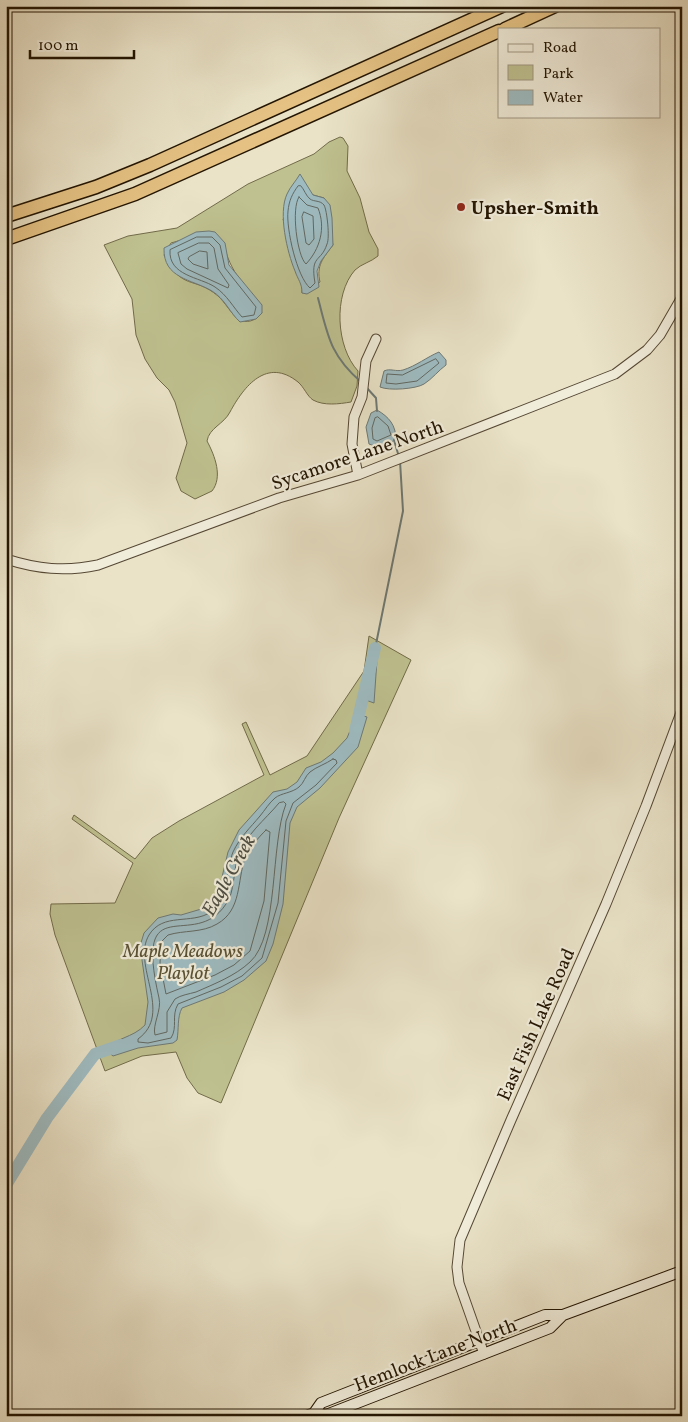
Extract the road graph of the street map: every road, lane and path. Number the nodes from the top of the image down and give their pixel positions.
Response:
1 (502, 6) edge
2 (554, 6) edge
3 (506, 28) edge
4 (498, 31) edge
5 (6, 216) edge
6 (6, 239) edge
7 (682, 297) edge
8 (376, 339) dead end
9 (358, 475) junction
10 (6, 559) edge
11 (682, 710) edge
12 (682, 1271) edge
13 (564, 1315) junction
14 (479, 1340) junction
15 (484, 1354) junction
16 (310, 1414) edge

1 - 5 highway
2 - 3 highway
4 - 6 highway
7 - 9 street, Sycamore Lane North
8 - 9 street
9 - 10 street, Sycamore Lane North
11 - 14 street, East Fish Lake Road
12 - 13 main road, Hemlock Lane North
13 - 14 main road, Hemlock Lane North
13 - 15 main road, Hemlock Lane North
14 - 15 street, East Fish Lake Road
14 - 16 main road, Hemlock Lane North
15 - 16 main road, Hemlock Lane North

